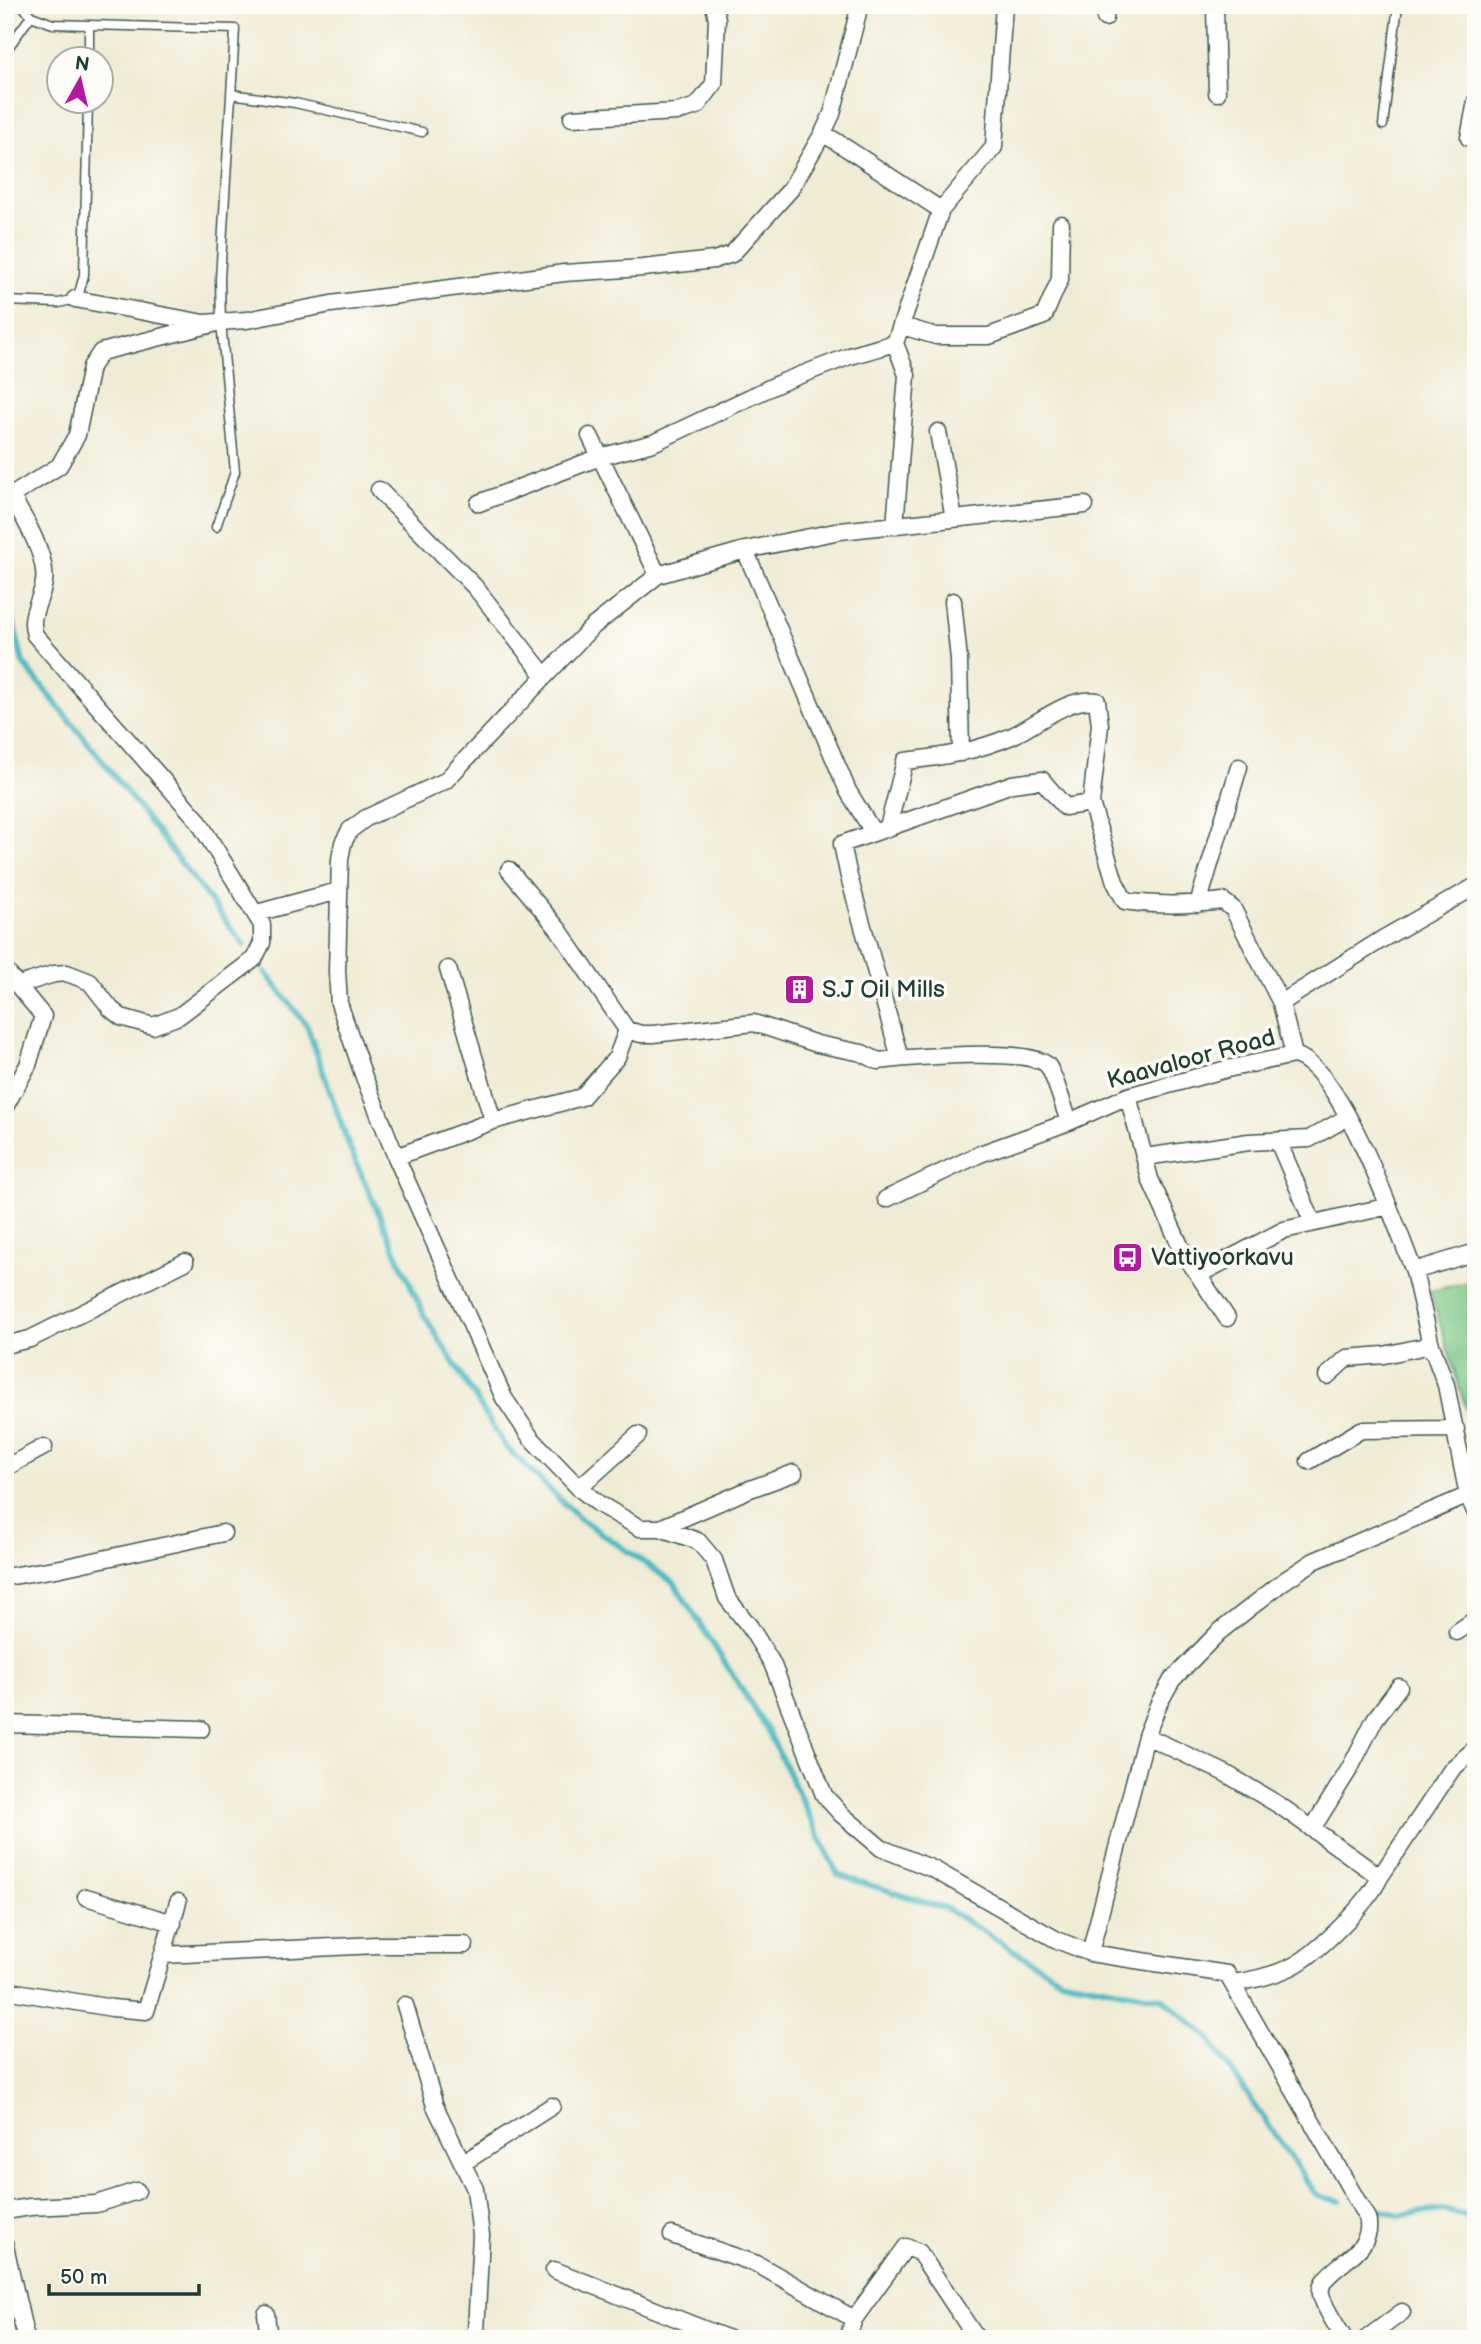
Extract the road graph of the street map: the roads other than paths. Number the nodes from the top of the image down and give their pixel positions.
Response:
1 (22, 5) edge
2 (714, 5) edge
3 (860, 5) edge
4 (1004, 5) edge
5 (1215, 5) edge
6 (1398, 5) edge
7 (31, 16) junction
8 (89, 25) junction
9 (89, 46) edge
10 (5, 51) edge
11 (1217, 93) dead end
12 (231, 94) junction
13 (1476, 101) edge
14 (88, 116) edge
15 (572, 118) dead end
16 (1383, 125) dead end
17 (422, 132) dead end
18 (823, 133) junction
19 (1469, 138) dead end
20 (941, 210) junction
21 (1061, 224) dead end
22 (75, 299) junction
23 (5, 301) edge
24 (221, 322) junction
25 (902, 326) junction
26 (895, 343) junction
27 (938, 432) dead end
28 (590, 436) dead end
29 (600, 457) junction
30 (379, 490) dead end
31 (479, 503) dead end
32 (1085, 505) dead end
33 (954, 519) junction
34 (895, 526) junction
35 (216, 527) dead end
36 (746, 550) junction
37 (658, 575) junction
38 (953, 601) dead end
39 (545, 676) junction
40 (961, 753) junction
41 (1239, 767) dead end
42 (1091, 803) junction
43 (880, 830) junction
44 (509, 870) dead end
45 (1476, 886) edge
46 (338, 891) junction
47 (1198, 904) junction
48 (257, 913) junction
49 (448, 969) dead end
50 (5, 970) edge
51 (19, 985) junction
52 (1281, 1003) junction
53 (627, 1030) junction
54 (1294, 1055) junction
55 (901, 1058) junction
56 (1128, 1096) junction
57 (5, 1107) edge
58 (1348, 1117) junction
59 (493, 1121) junction
60 (1069, 1122) junction
61 (1278, 1141) junction
62 (396, 1157) junction
63 (1145, 1157) junction
64 (886, 1199) dead end
65 (1389, 1206) junction
66 (1312, 1223) junction
67 (1476, 1252) edge
68 (185, 1262) dead end
69 (1414, 1271) junction
70 (1198, 1275) junction
71 (1227, 1318) dead end
72 (5, 1345) edge
73 (1432, 1345) junction
74 (1327, 1376) dead end
75 (1456, 1429) junction
76 (638, 1435) dead end
77 (44, 1447) dead end
78 (1309, 1461) dead end
79 (5, 1468) edge
80 (794, 1474) dead end
81 (579, 1488) junction
82 (1472, 1494) edge
83 (1476, 1513) edge
84 (660, 1528) junction
85 (223, 1533) dead end
86 (5, 1577) edge
87 (1476, 1619) edge
88 (1457, 1632) dead end
89 (1399, 1687) dead end
90 (5, 1724) edge
91 (201, 1730) dead end
92 (1146, 1736) junction
93 (1476, 1748) edge
94 (1312, 1829) junction
95 (1380, 1877) junction
96 (86, 1897) dead end
97 (178, 1902) dead end
98 (173, 1923) junction
99 (465, 1945) dead end
100 (1090, 1953) junction
101 (163, 1955) junction
102 (1233, 1983) junction
103 (5, 1990) edge
104 (405, 2004) dead end
105 (552, 2106) dead end
106 (463, 2163) junction
107 (137, 2191) dead end
108 (5, 2211) edge
109 (672, 2235) dead end
110 (5, 2246) edge
111 (554, 2270) dead end
112 (1402, 2312) dead end
113 (266, 2314) dead end
114 (13, 2317) edge
115 (854, 2319) junction
116 (26, 2339) edge
117 (269, 2339) edge
118 (478, 2339) edge
119 (729, 2339) edge
120 (847, 2339) edge
121 (977, 2339) edge
122 (1344, 2339) edge
123 (1366, 2339) edge

1 - 7 lane
2 - 15 street
3 - 18 street
4 - 20 street
5 - 11 street
6 - 16 lane
7 - 8 lane
7 - 10 lane
8 - 9 lane
8 - 12 lane
12 - 17 lane
12 - 24 lane
13 - 19 street
14 - 22 lane
18 - 20 street
18 - 24 street
20 - 25 street
21 - 25 street
22 - 23 lane
22 - 24 street
24 - 35 lane
24 - 48 street
25 - 26 street
26 - 29 street
26 - 34 street
27 - 33 street
28 - 29 street
29 - 31 street
29 - 37 street
30 - 39 street
32 - 33 street
33 - 34 street
34 - 36 street
36 - 37 street
36 - 43 street
37 - 39 street
38 - 40 street
39 - 46 street
40 - 42 street
40 - 43 street
41 - 47 street
42 - 43 street
42 - 47 street
43 - 55 street
44 - 53 street
45 - 52 street
46 - 48 street
46 - 62 street
47 - 52 street
48 - 51 street
49 - 59 street
50 - 51 street
51 - 57 street
52 - 54 street
53 - 55 street
53 - 59 street
54 - 56 street, Kaavaloor Road
54 - 58 street, Kaavaloor Road
55 - 60 street
56 - 60 street, Kaavaloor Road
56 - 63 street
58 - 61 street
58 - 65 street, Kaavaloor Road
59 - 62 street
60 - 64 street, Kaavaloor Road
61 - 63 street
61 - 66 street
62 - 81 street
63 - 70 street
65 - 66 street
65 - 69 street, Kaavaloor Road
66 - 70 street
67 - 69 street
68 - 72 street
69 - 73 street, Kaavaloor Road
70 - 71 street
73 - 74 street
73 - 75 street, Kaavaloor Road
75 - 78 street
75 - 82 street, Kaavaloor Road
76 - 81 street
77 - 79 street
80 - 84 street
81 - 84 street
82 - 83 street, Kaavaloor Road
82 - 92 street
84 - 100 street
85 - 86 street
87 - 88 street
89 - 94 street
90 - 91 street
92 - 94 street
92 - 100 street
93 - 95 street
94 - 95 street
95 - 102 street
96 - 98 street
97 - 98 street
98 - 101 street
99 - 101 street
100 - 102 street
101 - 103 street
102 - 122 street
104 - 106 street
105 - 106 street
106 - 118 street
107 - 108 street
109 - 115 street
110 - 114 street
111 - 119 street
112 - 123 street
113 - 117 street
114 - 116 street
115 - 120 street
115 - 121 street

